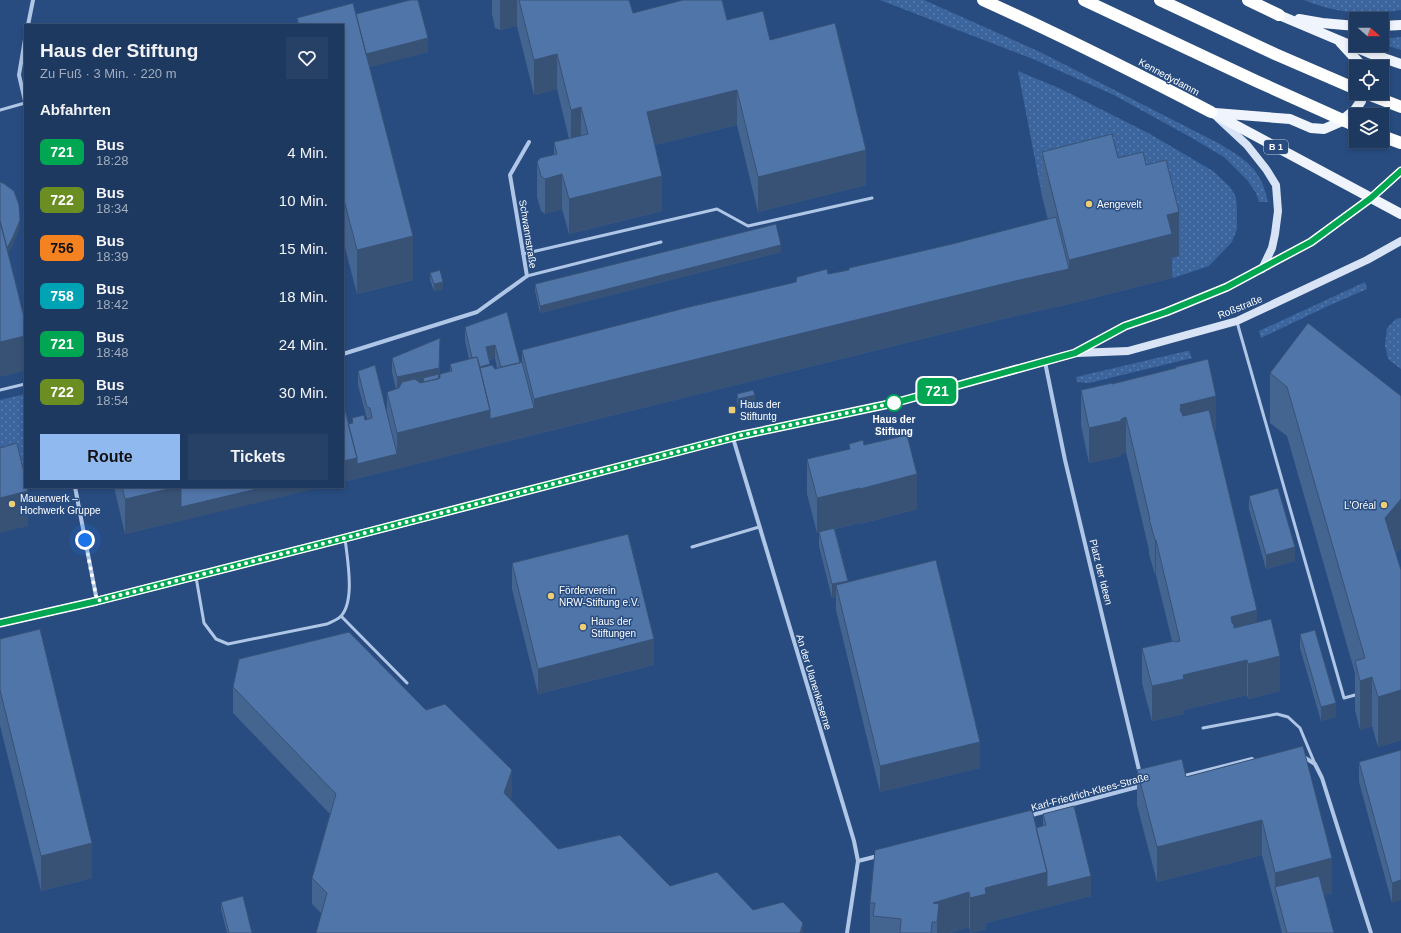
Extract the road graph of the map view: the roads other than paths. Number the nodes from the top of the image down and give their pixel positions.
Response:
1 (33, 0) edge
2 (983, 0) edge
3 (1084, 0) edge
4 (1160, 0) edge
5 (1248, 0) edge
6 (1280, 15) junction
7 (28, 24) edge
8 (1349, 25) edge
9 (1401, 25) edge
10 (1389, 26) edge
11 (1337, 39) junction
12 (24, 45) edge
13 (1356, 60) edge
14 (1401, 64) edge
15 (1349, 86) edge
16 (24, 98) edge
17 (1362, 100) edge
18 (1382, 100) edge
19 (24, 102) edge
20 (1401, 107) edge
21 (0, 110) edge
22 (1211, 112) junction
23 (1349, 123) edge
24 (1389, 139) edge
25 (529, 142) dead end
26 (1401, 143) edge
27 (1401, 171) edge
28 (872, 198) dead end
29 (1371, 198) junction
30 (1401, 214) edge
31 (1401, 241) edge
32 (661, 242) dead end
33 (523, 254) junction
34 (1262, 269) junction
35 (527, 276) junction
36 (1237, 321) junction
37 (1075, 353) junction
38 (344, 354) edge
39 (1045, 362) junction
40 (24, 384) edge
41 (0, 390) edge
42 (732, 438) junction
43 (75, 488) edge
44 (759, 527) junction
45 (345, 538) junction
46 (692, 546) dead end
47 (196, 576) junction
48 (97, 601) junction
49 (341, 616) junction
50 (0, 623) edge
51 (407, 683) dead end
52 (1365, 692) edge
53 (1203, 728) dead end
54 (1294, 754) edge
55 (1254, 759) edge
56 (1315, 764) junction
57 (1172, 779) edge
58 (1143, 786) joint
59 (1025, 817) edge
60 (880, 855) edge
61 (858, 861) junction
62 (847, 933) edge
63 (1371, 933) edge

1 - 7 street
2 - 22 highway, Kennedydamm / B 1
3 - 23 highway, bridge
4 - 15 highway
5 - 6 highway
6 - 8 main road
6 - 11 main road
9 - 10 main road
11 - 13 main road
11 - 14 main road
12 - 16 street
17 - 22 main road
18 - 20 highway
19 - 21 lane
22 - 29 main road, Kennedydamm / B 1
22 - 34 street
24 - 26 highway
25 - 33 street, Schwannstraße
27 - 29 street, Roßstraße
28 - 33 lane
29 - 30 main road, B 1
29 - 34 street, Roßstraße
31 - 36 street, Roßstraße
32 - 35 lane
33 - 35 street, Schwannstraße
34 - 37 street, Roßstraße
35 - 38 street, Schwannstraße
36 - 37 street, Roßstraße
36 - 52 lane
37 - 39 street, Roßstraße
39 - 42 street, Roßstraße
39 - 58 street, Platz der Ideen
40 - 41 lane
42 - 44 street, An der Ulanenkaserne
42 - 45 street, Roßstraße
43 - 48 street
44 - 46 lane
44 - 61 street, An der Ulanenkaserne
45 - 47 street, Roßstraße
45 - 49 lane
47 - 48 street, Roßstraße
47 - 49 lane
48 - 50 street, Roßstraße
49 - 51 lane
53 - 56 lane
54 - 56 street
55 - 57 street
56 - 63 street
58 - 59 street, Karl-Friedrich-Klees-Straße
60 - 61 street
61 - 62 street, An der Ulanenkaserne

